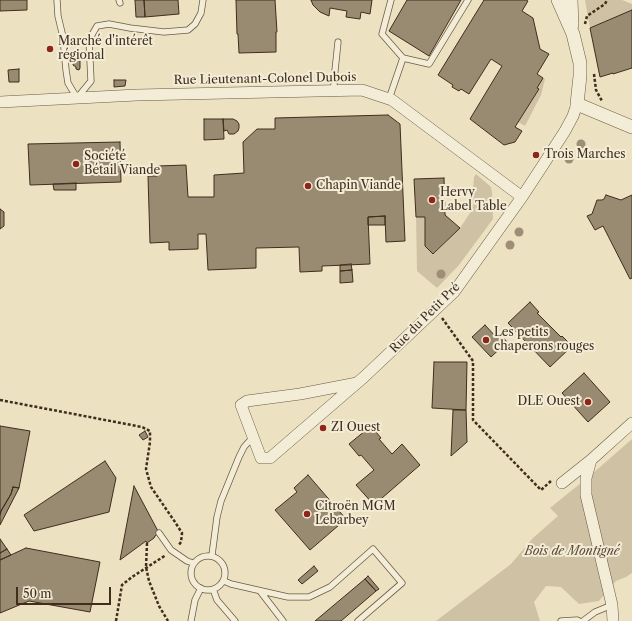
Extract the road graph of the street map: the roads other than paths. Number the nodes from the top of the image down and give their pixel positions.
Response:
1 (57, 0) edge
2 (203, 0) edge
3 (391, 0) edge
4 (468, 0) edge
5 (558, 0) edge
6 (571, 0) edge
7 (573, 34) junction
8 (338, 42) dead end
9 (402, 58) junction
10 (334, 91) junction
11 (77, 98) junction
12 (389, 100) junction
13 (0, 102) edge
14 (577, 104) junction
15 (632, 127) edge
16 (522, 197) junction
17 (357, 383) junction
18 (632, 423) edge
19 (253, 437) junction
20 (591, 460) junction
21 (562, 483) road end
22 (159, 533) dead end
23 (212, 555) junction
24 (193, 564) junction
25 (224, 580) junction
26 (201, 588) junction
27 (213, 590) junction
28 (260, 591) junction
29 (612, 605) junction
30 (191, 621) edge
31 (236, 621) edge
32 (283, 621) edge
33 (358, 621) edge
34 (562, 621) edge
35 (579, 621) edge
36 (583, 621) edge
37 (613, 621) edge

1 - 11 lane
2 - 11 lane
3 - 9 lane
4 - 9 lane
5 - 7 street, Rue du Petit Pré
6 - 7 street, Rue du Petit Pré
7 - 14 street, Rue du Petit Pré
8 - 10 lane
9 - 12 lane
10 - 11 street, Rue Lieutenant-Colonel Dubois
10 - 12 street, Rue Lieutenant-Colonel Dubois
11 - 13 street, Rue Lieutenant-Colonel Dubois
12 - 16 street, Rue Lieutenant-Colonel Dubois
14 - 15 street
14 - 16 street, Rue du Petit Pré
16 - 17 street, Rue du Petit Pré
17 - 19 street, Rue du Petit Pré
17 - 19 street, Rue du Petit Pré
18 - 20 street
19 - 23 lane
20 - 21 street
20 - 29 street
22 - 24 lane
23 - 24 lane
23 - 25 lane
24 - 26 lane
25 - 27 lane
25 - 28 lane
26 - 27 lane
26 - 30 lane
27 - 31 lane
28 - 32 lane
28 - 33 lane
29 - 36 lane
29 - 37 street
34 - 35 lane

